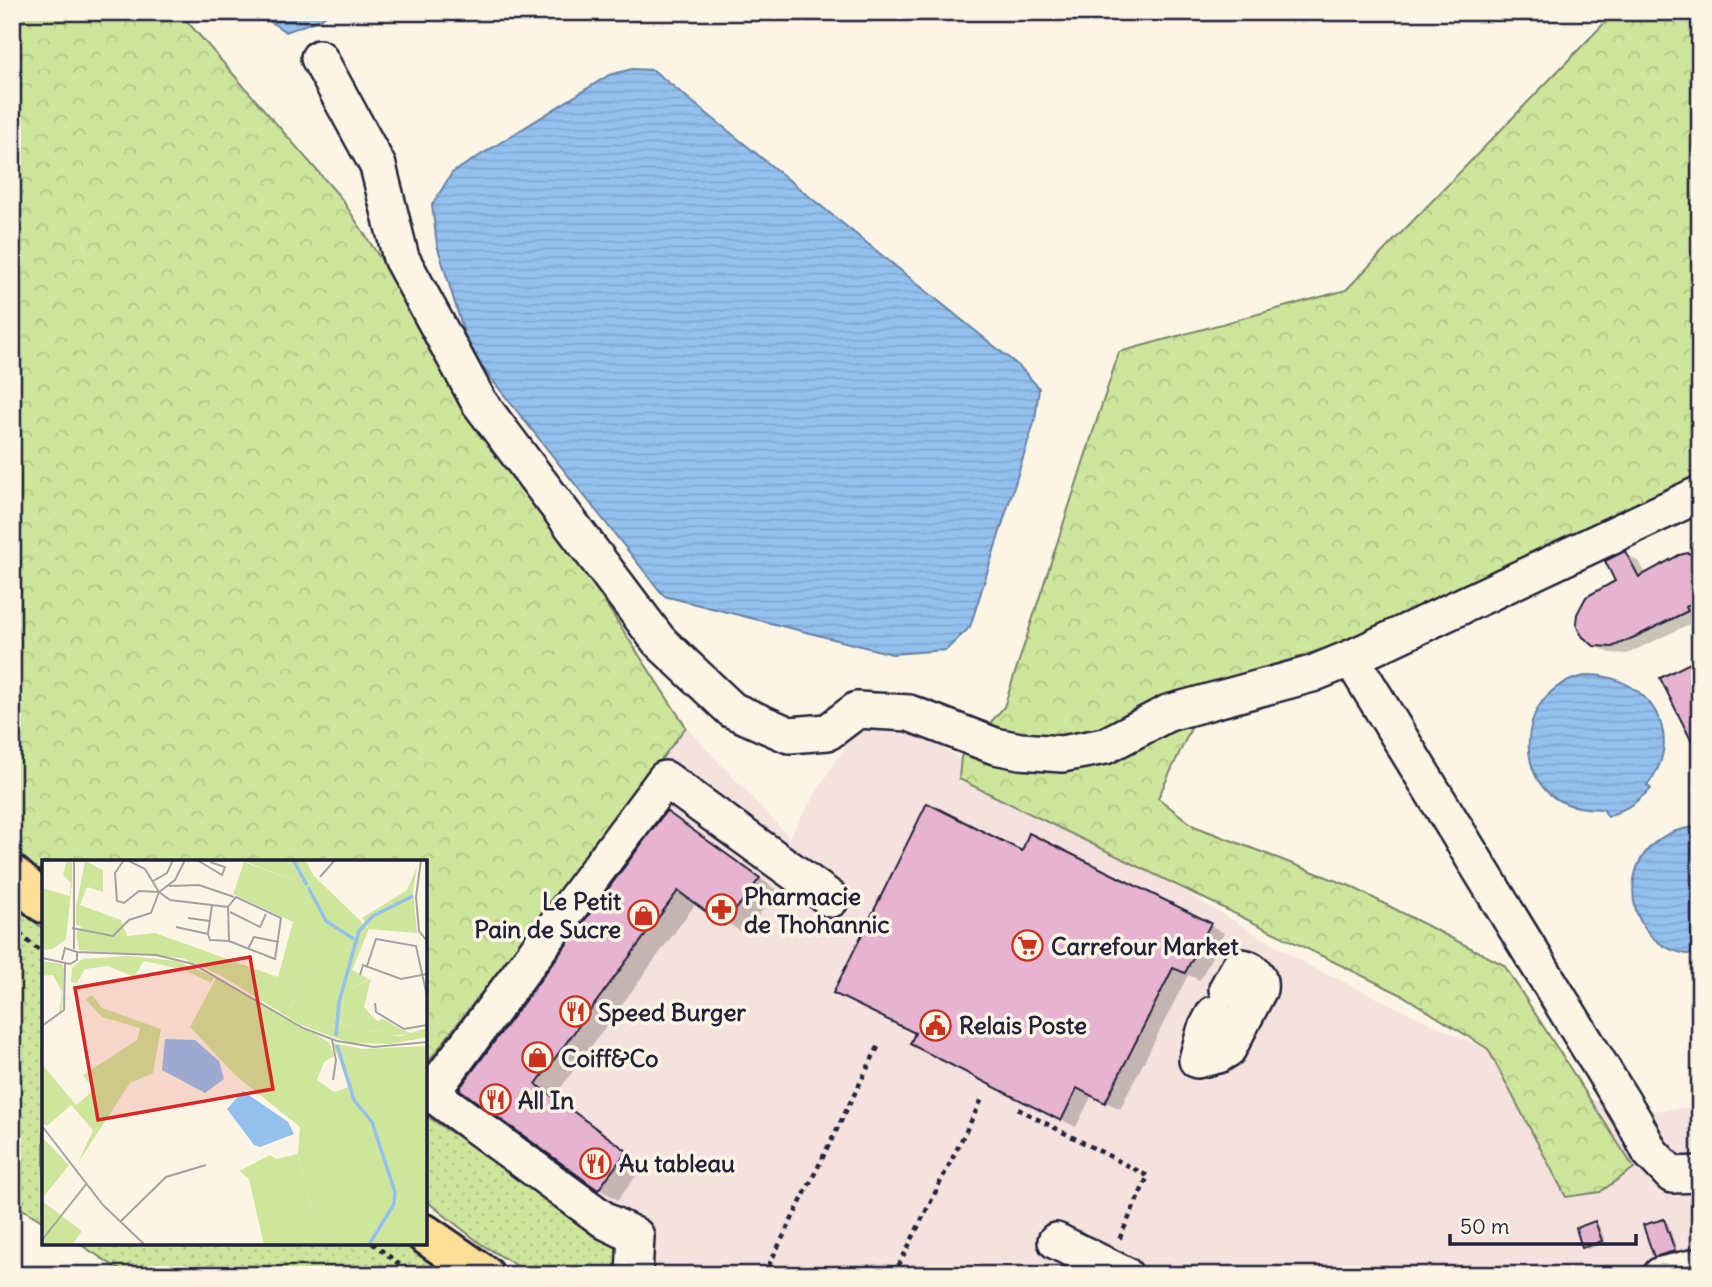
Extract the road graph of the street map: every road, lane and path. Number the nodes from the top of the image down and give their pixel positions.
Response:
1 (319, 58) dead end
2 (1700, 494) edge
3 (1351, 658) junction
4 (12, 875) edge
5 (831, 899) dead end
6 (42, 902) edge
7 (12, 927) edge
8 (42, 953) edge
9 (879, 1045) dead end
10 (984, 1097) dead end
11 (1018, 1109) dead end
12 (1700, 1174) edge
13 (427, 1235) edge
14 (1056, 1241) dead end
15 (375, 1245) edge
16 (1121, 1262) edge
17 (413, 1275) edge
18 (484, 1275) edge
19 (634, 1275) edge
20 (764, 1275) edge
21 (894, 1275) edge

1 - 3 street
2 - 3 street
3 - 12 street
4 - 6 main road
5 - 19 street
7 - 8 path
9 - 20 path
10 - 21 path
11 - 16 path
13 - 18 main road
14 - 16 street
15 - 17 path

